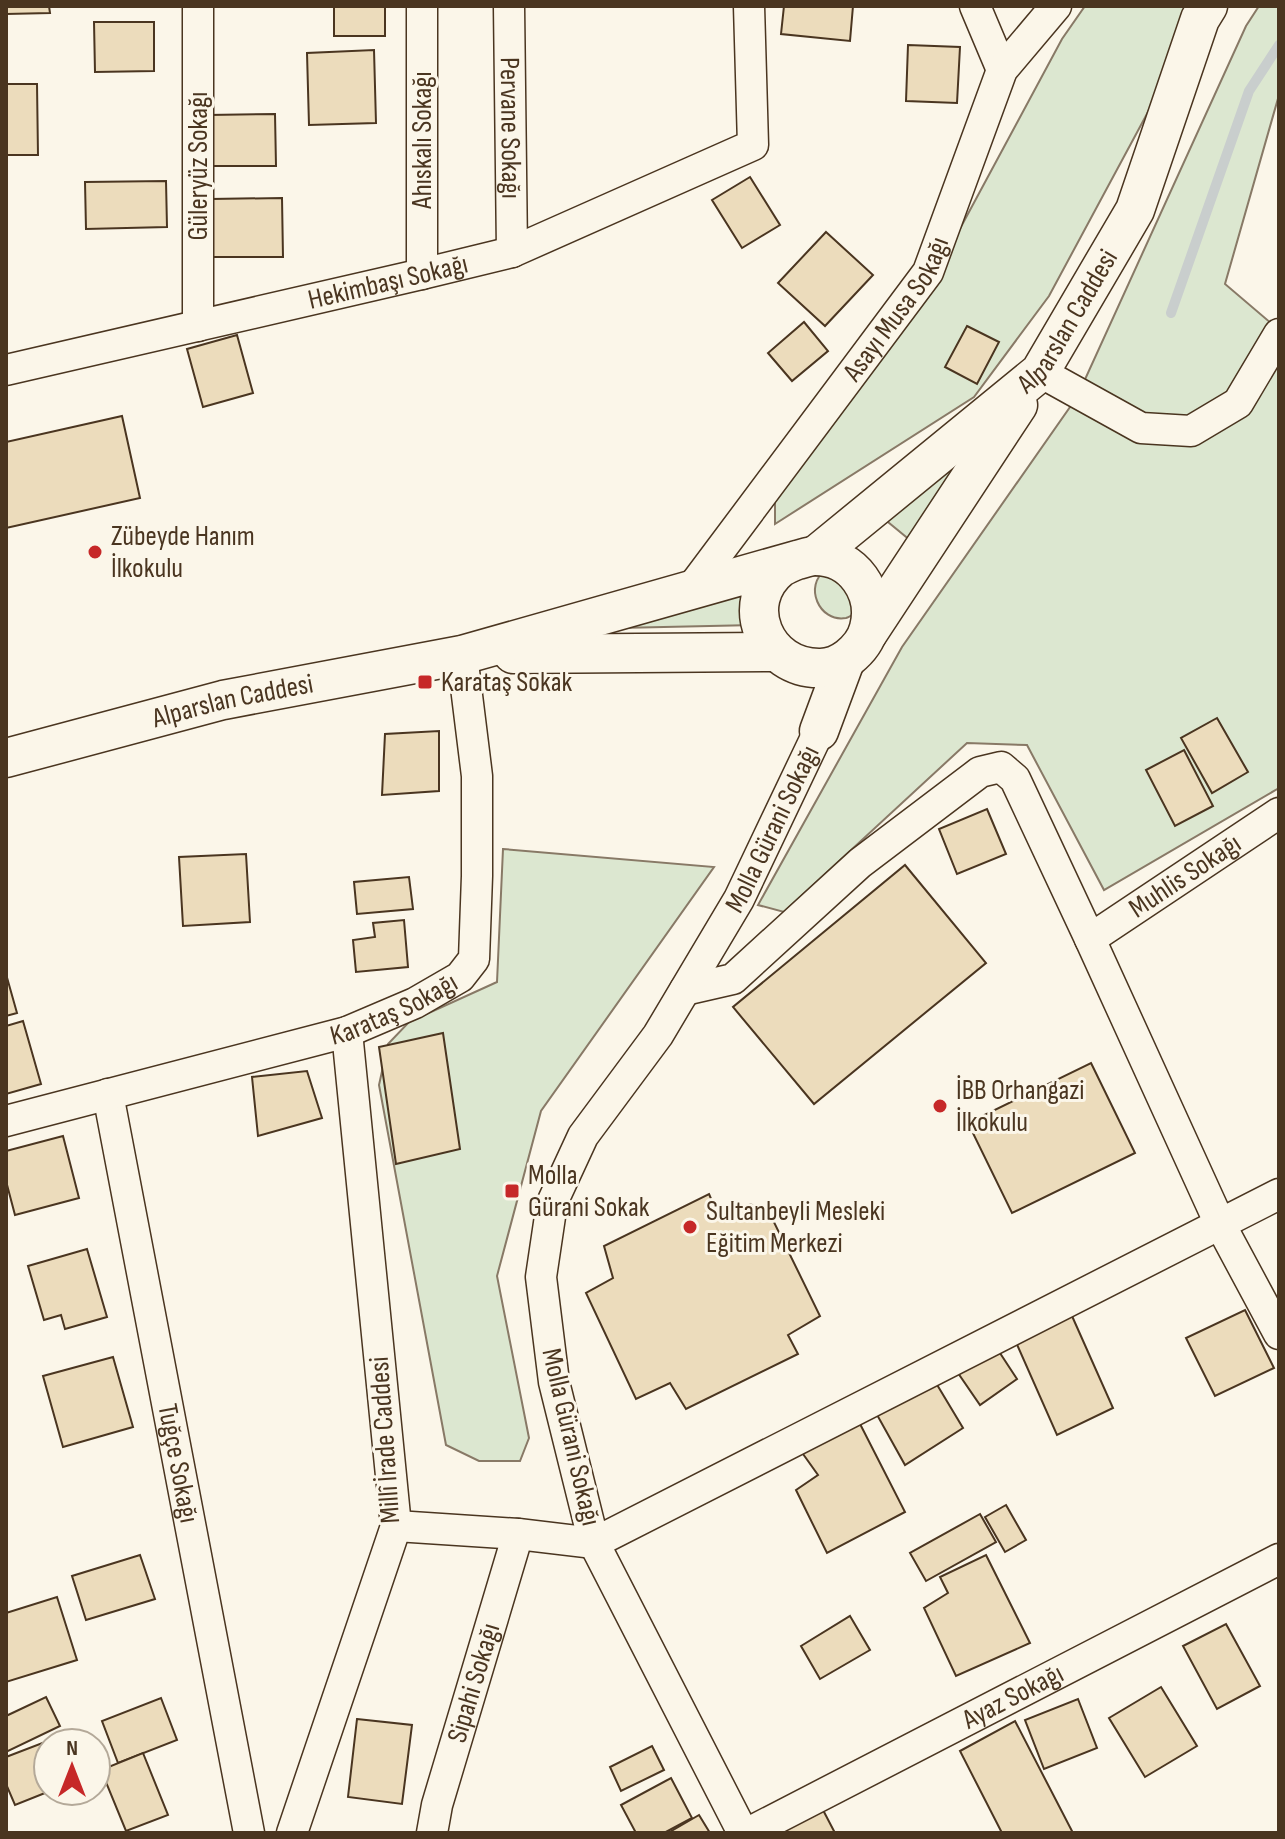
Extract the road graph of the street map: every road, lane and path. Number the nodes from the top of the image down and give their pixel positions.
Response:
1 (198, 6) edge
2 (422, 6) edge
3 (509, 6) edge
4 (749, 6) edge
5 (975, 6) edge
6 (1056, 6) edge
7 (1208, 6) edge
8 (1002, 70) junction
9 (512, 252) junction
10 (422, 274) junction
11 (198, 326) junction
12 (1279, 334) edge
13 (6, 370) edge
14 (1040, 372) junction
15 (806, 558) junction
16 (691, 589) junction
17 (857, 647) junction
18 (462, 655) junction
19 (783, 657) junction
20 (819, 731) junction
21 (6, 758) edge
22 (1279, 813) edge
23 (1090, 939) junction
24 (685, 990) junction
25 (347, 1032) junction
26 (108, 1094) junction
27 (6, 1121) edge
28 (1279, 1194) edge
29 (1220, 1224) junction
30 (1279, 1334) edge
31 (396, 1526) junction
32 (518, 1534) junction
33 (594, 1543) junction
34 (1279, 1559) edge
35 (249, 1833) edge
36 (292, 1833) edge
37 (432, 1833) edge
38 (745, 1833) edge

1 - 11 street, Güleryüz Sokağı
2 - 10 street, Ahıskalı Sokağı
3 - 9 street, Pervane Sokağı
4 - 9 street, Hekimbaşı Sokağı
5 - 8 street
6 - 8 street, Asayı Musa Sokağı
7 - 14 street, Alparslan Caddesi
8 - 16 street, Asayı Musa Sokağı
9 - 10 street, Hekimbaşı Sokağı
10 - 11 street, Hekimbaşı Sokağı
11 - 13 street, Hekimbaşı Sokağı
12 - 14 street
14 - 15 street, Alparslan Caddesi
14 - 17 street
15 - 16 street
15 - 17 street
15 - 19 street
16 - 18 street
17 - 19 street
17 - 20 street
18 - 19 street
18 - 21 street, Alparslan Caddesi
18 - 25 street, Karataş Sokağı
19 - 20 street
20 - 24 street, Molla Gürani Sokağı
22 - 23 street, Muhlis Sokağı
23 - 24 street
23 - 29 street
24 - 33 street, Molla Gürani Sokağı
25 - 26 street, Karataş Sokağı
25 - 31 street, Millî İrade Caddesi
26 - 27 street, Karataş Sokağı
26 - 35 street, Tuğçe Sokağı
28 - 29 street, Molla Gürani Sokağı
29 - 30 street
29 - 33 street, Molla Gürani Sokağı
31 - 32 street
31 - 36 street, Millî İrade Caddesi
32 - 33 street
32 - 37 street, Sipahi Sokağı
33 - 38 street
34 - 38 street, Ayaz Sokağı

